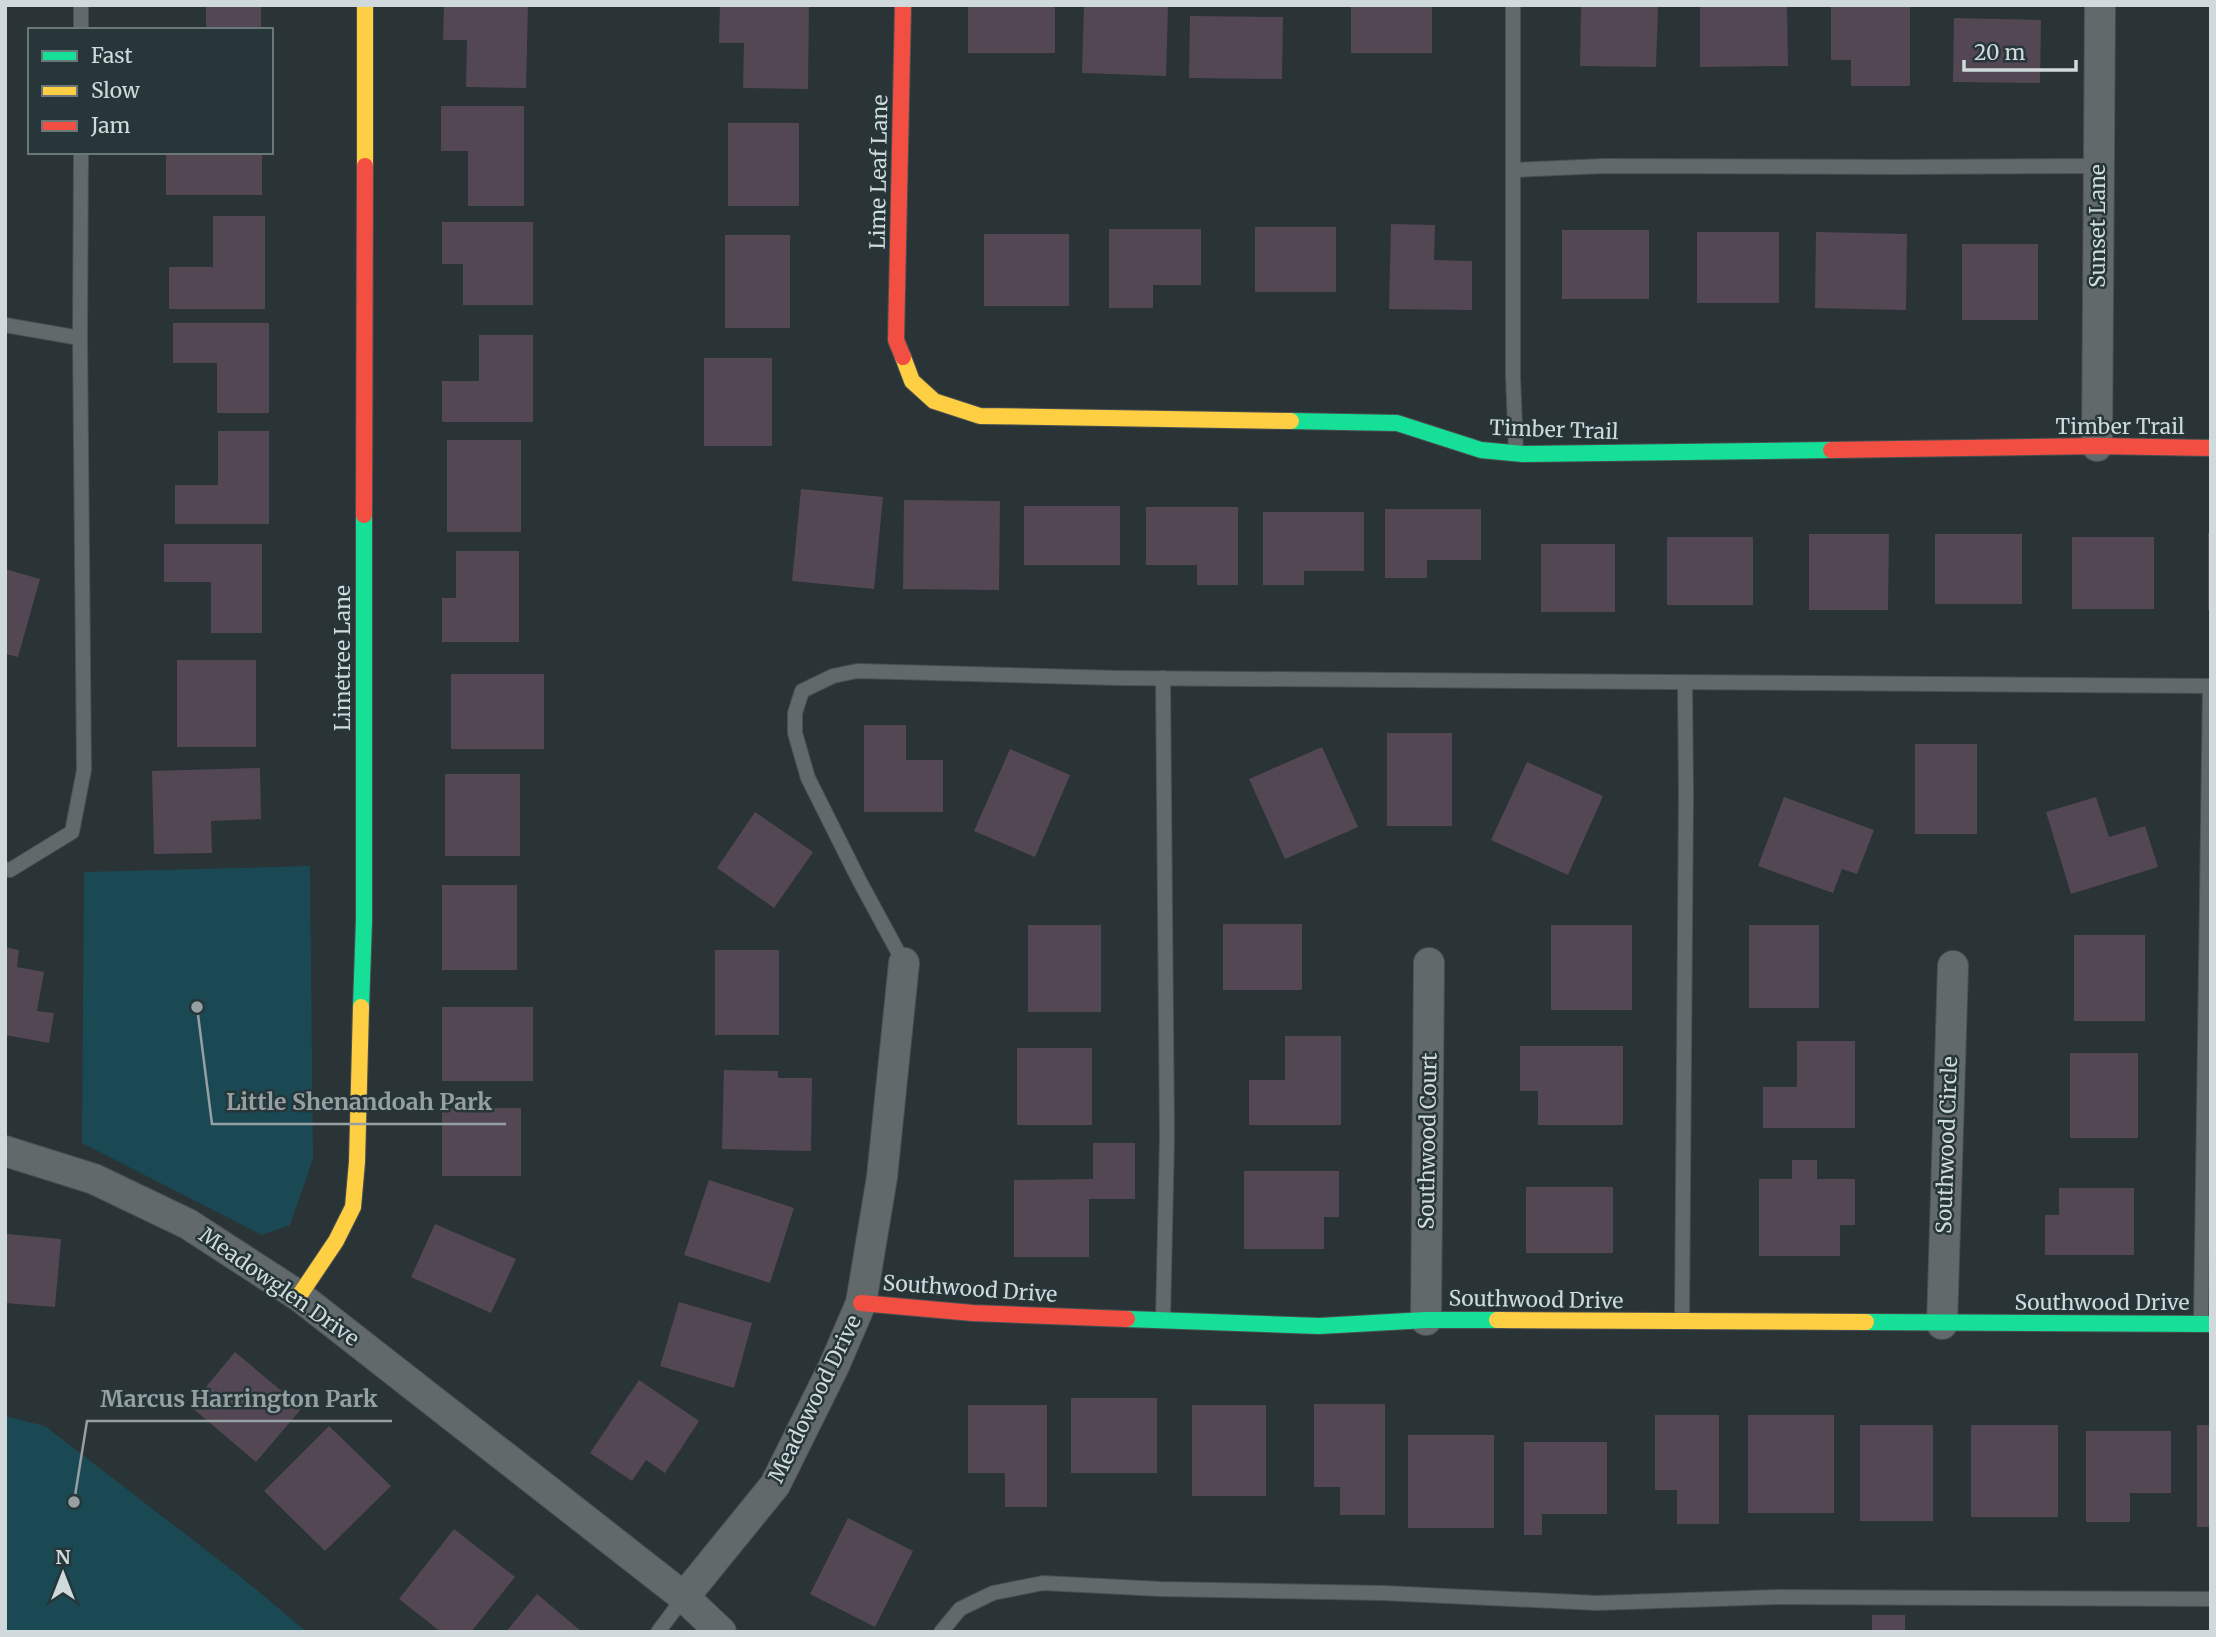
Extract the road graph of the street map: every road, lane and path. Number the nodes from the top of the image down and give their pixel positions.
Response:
1 (81, 5) edge
2 (365, 5) edge
3 (903, 5) edge
4 (1513, 5) edge
5 (2100, 5) edge
6 (81, 28) edge
7 (82, 154) edge
8 (2099, 166) junction
9 (1513, 170) junction
10 (5, 325) edge
11 (80, 338) junction
12 (896, 340) joint
13 (2097, 446) junction
14 (2211, 448) edge
15 (1516, 454) junction
16 (1163, 678) junction
17 (1685, 682) junction
18 (2211, 687) edge
19 (5, 869) edge
20 (904, 963) joint
21 (1429, 963) dead end
22 (1953, 966) dead end
23 (5, 1151) edge
24 (299, 1296) junction
25 (861, 1303) junction
26 (1163, 1320) junction
27 (1426, 1320) junction
28 (1682, 1322) junction
29 (1942, 1324) junction
30 (2206, 1324) edge
31 (684, 1597) junction
32 (2211, 1599) edge
33 (658, 1632) edge
34 (721, 1632) edge
35 (941, 1632) edge

1 - 6 lane
2 - 24 street, Limetree Lane
3 - 12 street, Lime Leaf Lane
4 - 9 lane
5 - 8 street, Sunset Lane
7 - 11 lane
8 - 9 lane
8 - 13 street, Sunset Lane
9 - 15 lane
10 - 11 lane
11 - 19 lane
12 - 15 street, Timber Trail
13 - 14 street, Timber Trail
13 - 15 street, Timber Trail
16 - 17 lane
16 - 20 lane
16 - 26 lane
17 - 18 lane
17 - 28 lane
18 - 30 lane
20 - 25 street, Meadowood Drive
21 - 27 street, Southwood Court
22 - 29 street, Southwood Circle
23 - 24 street, Meadowglen Drive
24 - 31 street, Meadowglen Drive
25 - 26 street, Southwood Drive
25 - 31 street, Meadowood Drive
26 - 27 street, Southwood Drive
27 - 28 street, Southwood Drive
28 - 29 street, Southwood Drive
29 - 30 street, Southwood Drive
31 - 33 lane
31 - 34 street, Meadowglen Drive
32 - 35 lane

